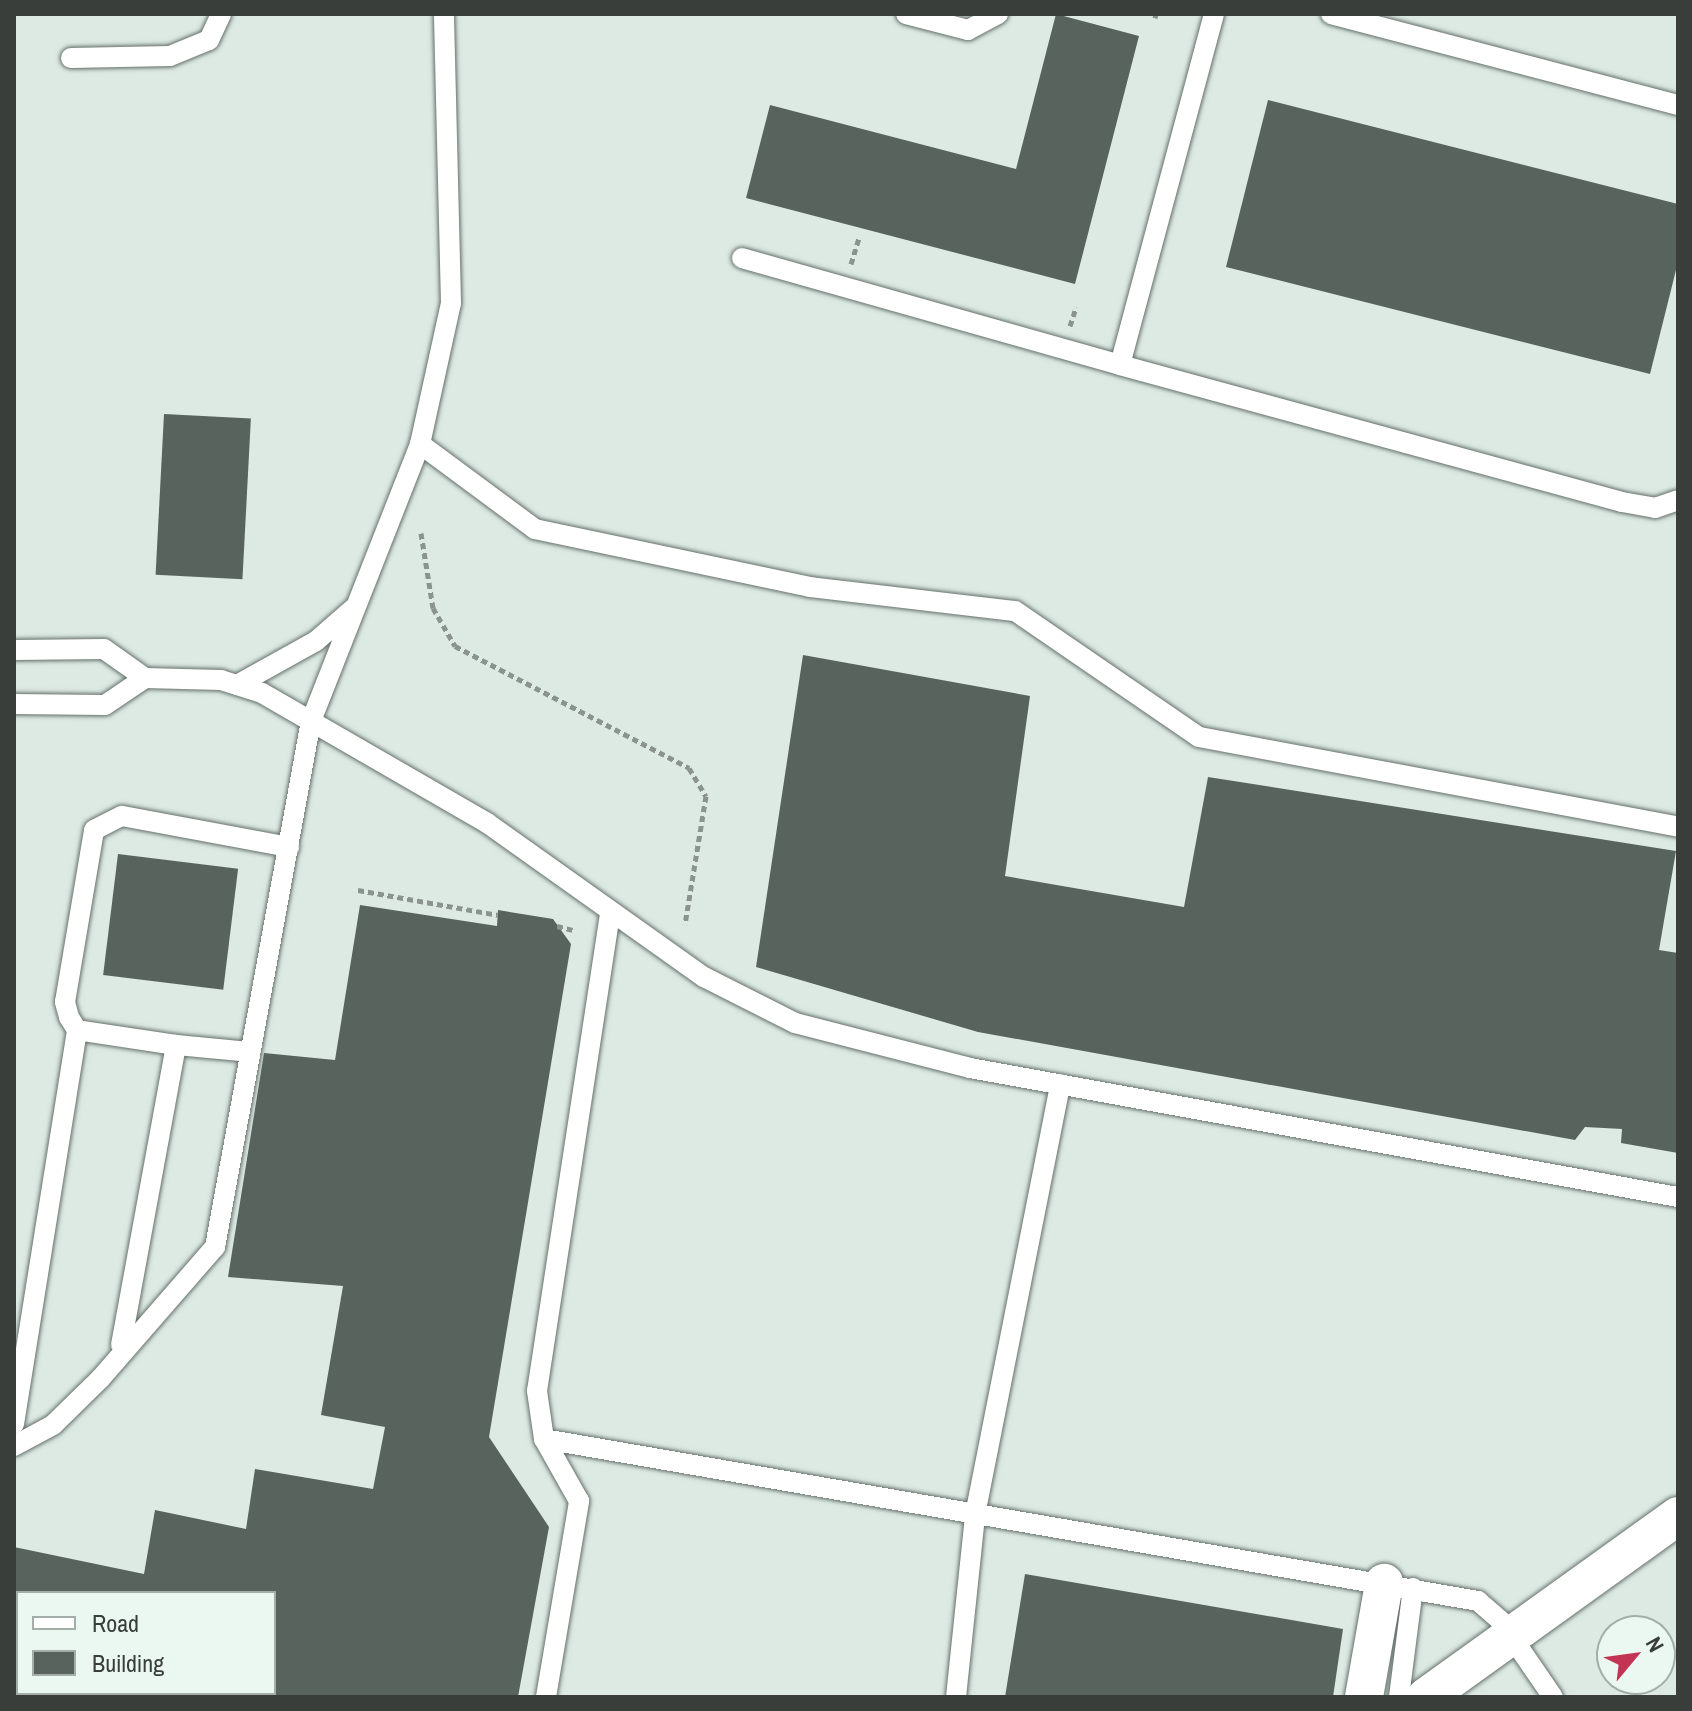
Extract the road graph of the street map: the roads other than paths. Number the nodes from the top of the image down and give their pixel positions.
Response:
1 (221, 14) edge
2 (444, 14) edge
3 (906, 14) edge
4 (998, 14) edge
5 (1214, 14) edge
6 (1331, 14) edge
7 (71, 58) dead end
8 (1678, 105) edge
9 (742, 258) dead end
10 (1120, 365) junction
11 (420, 444) junction
12 (1678, 500) edge
13 (356, 606) junction
14 (14, 650) edge
15 (145, 678) junction
16 (237, 685) junction
17 (14, 704) edge
18 (311, 721) junction
19 (1678, 827) edge
20 (289, 847) junction
21 (610, 913) junction
22 (77, 1030) junction
23 (176, 1045) junction
24 (250, 1052) junction
25 (1060, 1084) junction
26 (1678, 1197) edge
27 (113, 1364) junction
28 (14, 1424) edge
29 (544, 1439) junction
30 (14, 1446) edge
31 (975, 1515) junction
32 (1678, 1516) edge
33 (1398, 1586) junction
34 (1512, 1637) junction
35 (546, 1697) edge
36 (956, 1697) edge
37 (1364, 1697) edge
38 (1399, 1697) edge
39 (1426, 1697) edge
40 (1553, 1697) edge

1 - 7 lane
2 - 11 lane
3 - 4 lane
5 - 10 lane
6 - 8 lane
9 - 10 lane
10 - 12 lane
11 - 13 lane
11 - 19 lane
13 - 16 lane
13 - 18 lane
14 - 15 lane
15 - 16 lane
15 - 17 lane
16 - 18 lane
18 - 20 lane
18 - 21 lane
20 - 22 lane
20 - 24 lane
21 - 25 lane
21 - 29 lane
22 - 23 lane
22 - 28 lane
23 - 24 lane
23 - 27 lane
24 - 27 lane
25 - 26 lane
25 - 31 lane
27 - 30 lane
29 - 31 lane
29 - 35 lane
31 - 33 lane
31 - 36 lane
32 - 34 street
33 - 34 lane
33 - 37 street
33 - 38 lane
34 - 39 street
34 - 40 lane

